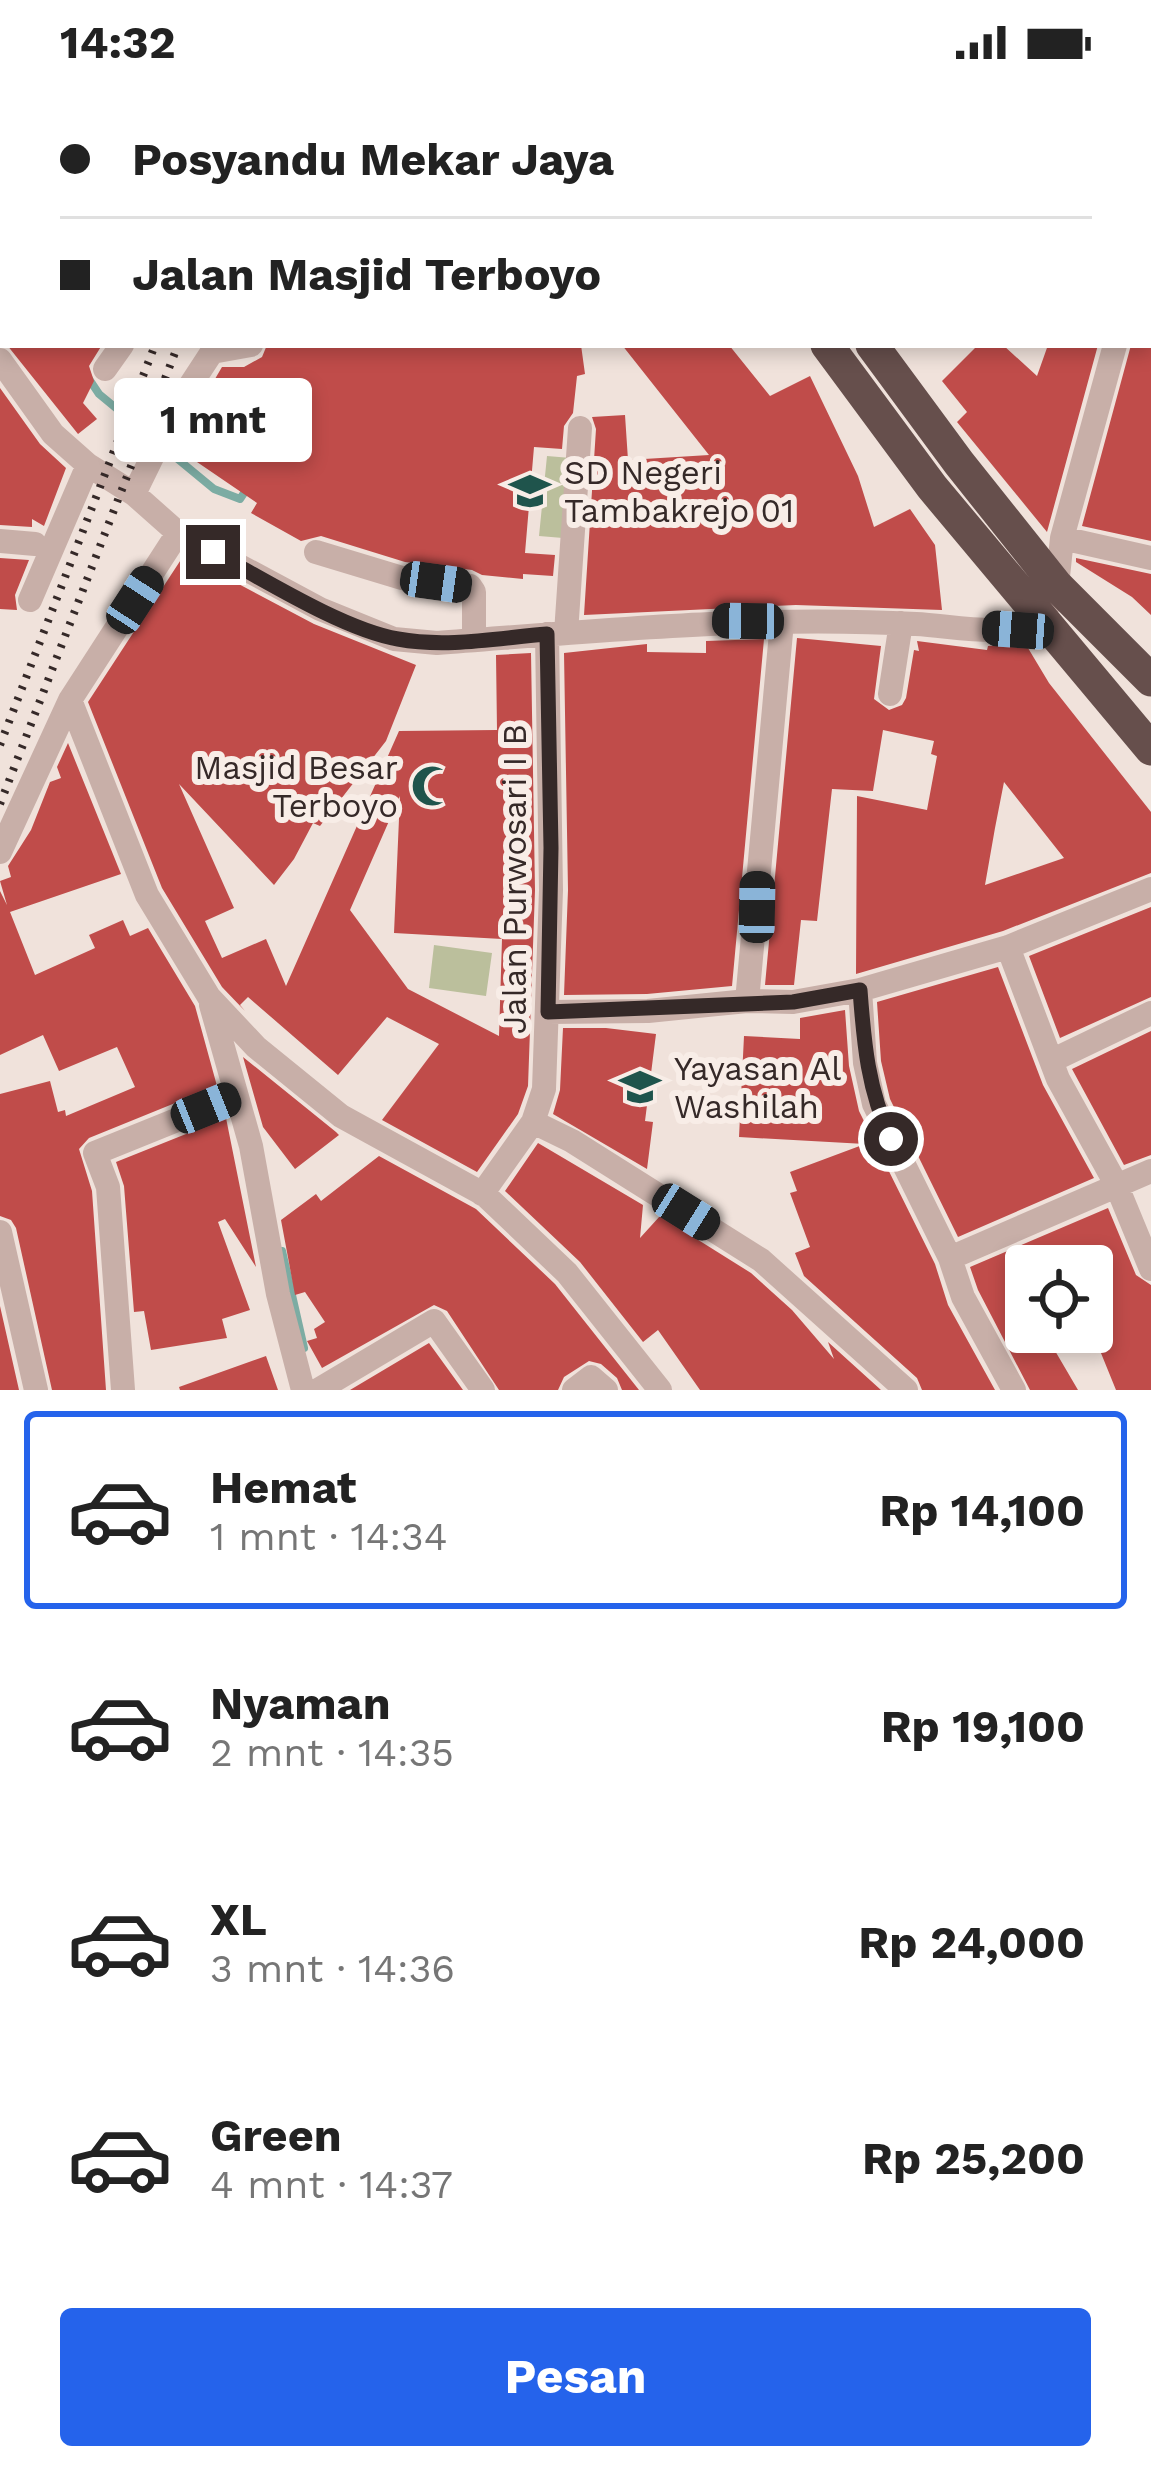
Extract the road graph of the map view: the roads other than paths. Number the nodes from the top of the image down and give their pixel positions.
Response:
1 (120, 348) edge
2 (234, 348) edge
3 (829, 348) edge
4 (880, 348) edge
5 (1114, 348) edge
6 (0, 360) edge
7 (105, 369) dead end
8 (580, 428) dead end
9 (88, 465) junction
10 (128, 490) junction
11 (178, 533) junction
12 (1062, 538) junction
13 (0, 541) edge
14 (35, 544) dead end
15 (316, 552) dead end
16 (1151, 558) edge
17 (1057, 586) junction
18 (30, 600) dead end
19 (1042, 619) junction
20 (782, 622) junction
21 (901, 623) junction
22 (556, 634) junction
23 (474, 640) junction
24 (1151, 680) edge
25 (890, 694) dead end
26 (70, 700) junction
27 (1151, 749) edge
28 (0, 852) edge
29 (1151, 889) edge
30 (1008, 947) junction
31 (860, 990) junction
32 (209, 997) junction
33 (747, 1001) junction
34 (548, 1012) junction
35 (1151, 1013) edge
36 (1053, 1060) junction
37 (236, 1096) junction
38 (533, 1122) junction
39 (1151, 1171) edge
40 (1116, 1184) junction
41 (482, 1194) junction
42 (0, 1232) edge
43 (950, 1258) junction
44 (1151, 1268) edge
45 (629, 1349) junction
46 (314, 1389) edge
47 (36, 1390) edge
48 (123, 1390) edge
49 (483, 1390) edge
50 (574, 1390) edge
51 (607, 1390) edge
52 (660, 1390) edge
53 (670, 1390) edge
54 (906, 1390) edge
55 (1014, 1390) edge

1 - 7 street
2 - 10 street
3 - 19 highway
4 - 17 highway
5 - 12 street
6 - 9 street
8 - 22 street, Jalan Purwosari I B
9 - 10 street
9 - 18 street
10 - 11 street
11 - 23 street
11 - 26 street
12 - 16 street
12 - 17 street
13 - 14 street
15 - 23 street
17 - 19 street
17 - 24 highway
19 - 21 street
19 - 27 highway
20 - 21 street
20 - 22 street
20 - 33 street
21 - 25 street
22 - 23 street
22 - 34 street, Jalan Purwosari I B
26 - 28 street
26 - 32 street
29 - 30 street
30 - 31 street
30 - 36 street
31 - 33 street
31 - 43 street
32 - 37 street
32 - 41 street
33 - 34 street
34 - 38 street, Jalan Purwosari I B
35 - 36 street
36 - 40 street
37 - 46 street
37 - 48 street
38 - 41 street, Jalan Purwosari I B
38 - 54 street
39 - 40 street
40 - 43 street
40 - 44 street
41 - 45 street
42 - 47 street
43 - 55 street
45 - 52 street
45 - 53 street
46 - 49 street
50 - 51 street

